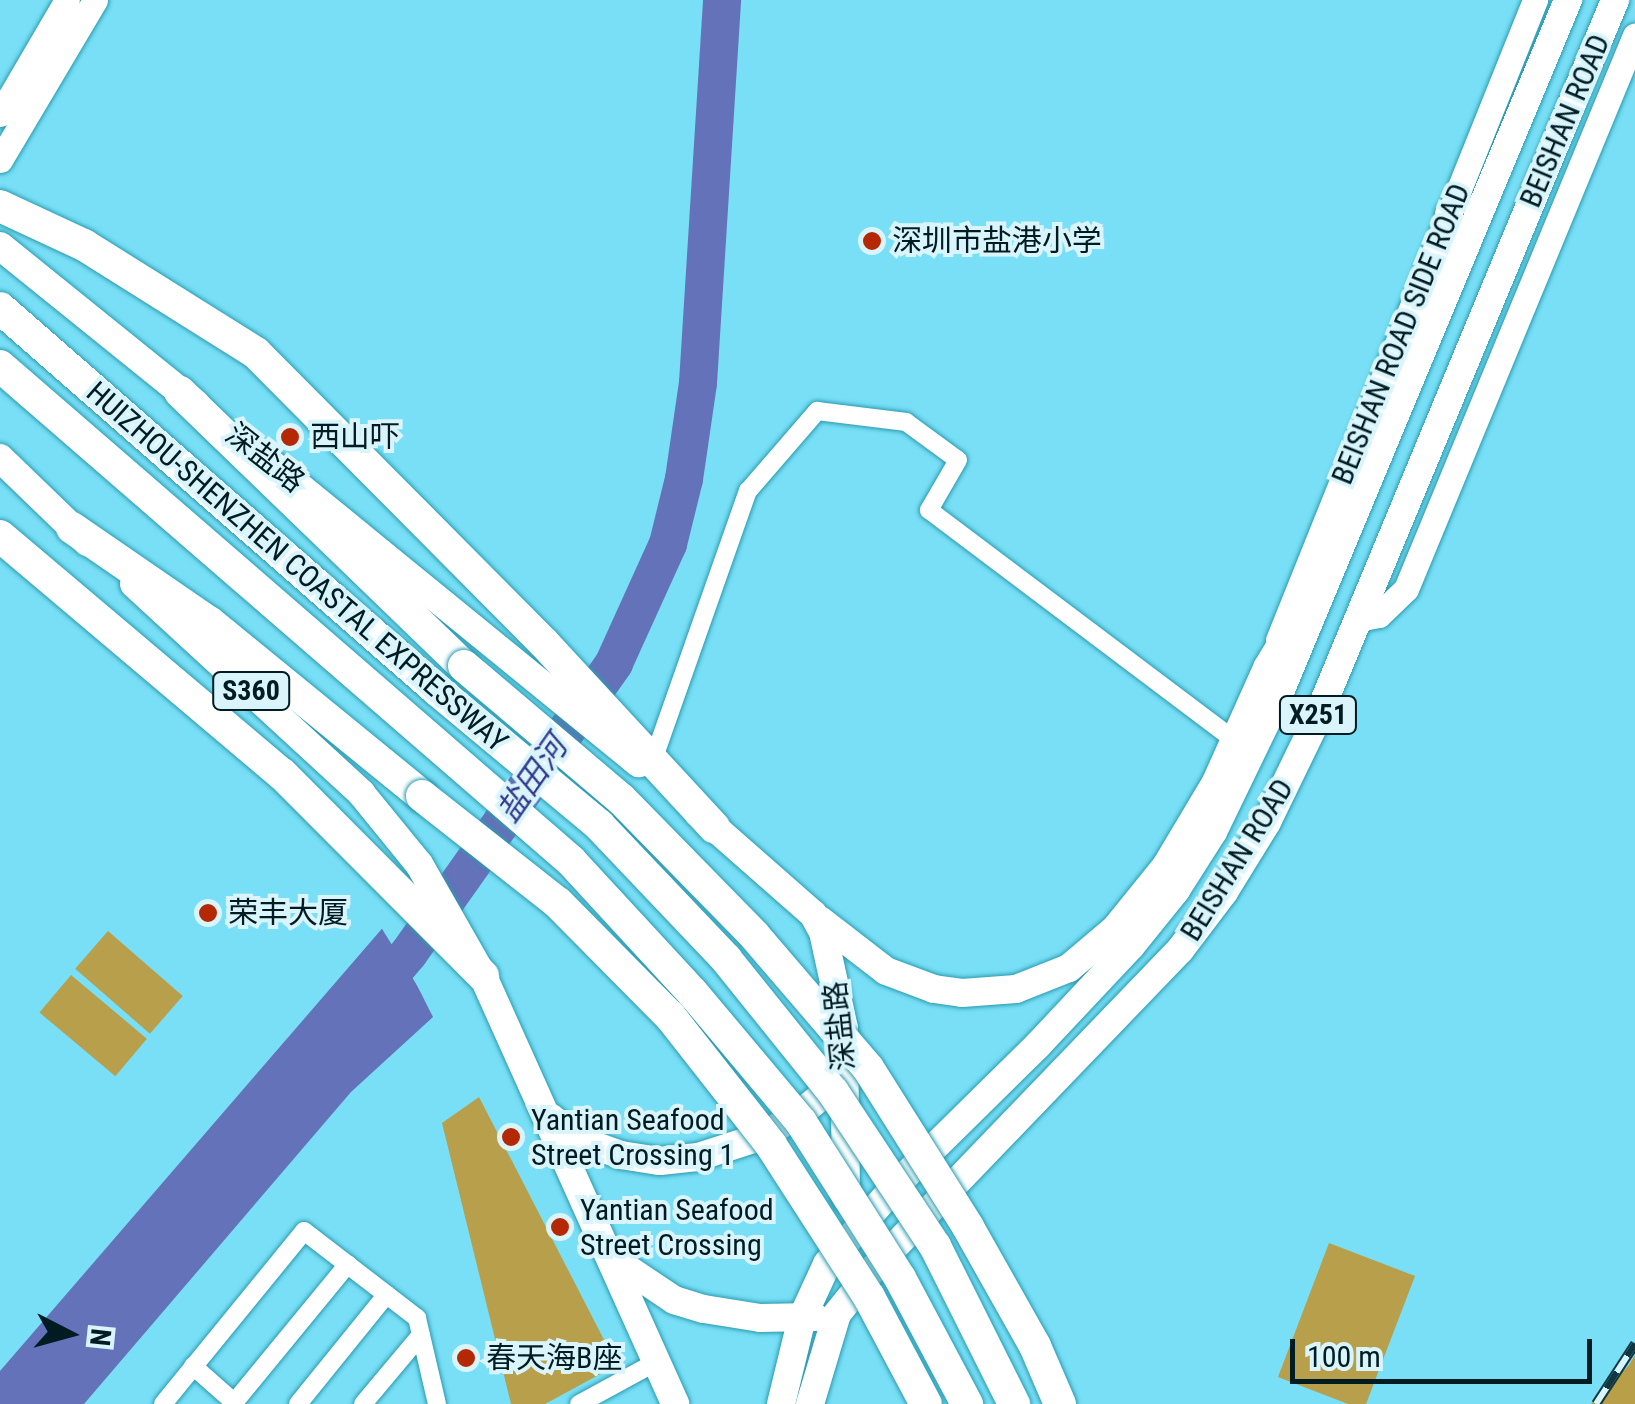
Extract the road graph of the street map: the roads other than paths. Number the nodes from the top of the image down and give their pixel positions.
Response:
1 (67, 0) edge
2 (95, 0) edge
3 (1535, 0) edge
4 (1568, 0) edge
5 (1615, 0) edge
6 (1635, 35) edge
7 (0, 114) edge
8 (0, 160) edge
9 (0, 206) edge
10 (1450, 214) junction
11 (0, 246) edge
12 (1440, 307) junction
13 (0, 308) edge
14 (0, 366) edge
15 (180, 392) junction
16 (0, 458) edge
17 (72, 528) junction
18 (0, 536) edge
19 (1342, 545) junction
20 (1358, 619) junction
21 (547, 660) junction
22 (1267, 668) junction
23 (1236, 740) junction
24 (646, 764) junction
25 (714, 827) joint
26 (409, 875) junction
27 (813, 914) junction
28 (484, 976) joint
29 (846, 1051) junction
30 (543, 1109) junction
31 (846, 1240) junction
32 (610, 1257) junction
33 (348, 1264) junction
34 (388, 1294) junction
35 (837, 1314) junction
36 (802, 1318) junction
37 (421, 1335) junction
38 (656, 1362) junction
39 (194, 1366) junction
40 (433, 1401) edge
41 (163, 1404) edge
42 (234, 1404) edge
43 (298, 1404) edge
44 (363, 1404) edge
45 (579, 1404) edge
46 (674, 1404) edge
47 (782, 1404) edge
48 (810, 1404) edge
49 (926, 1404) edge
50 (968, 1404) edge
51 (1014, 1404) edge
52 (1060, 1404) edge

1 - 7 street
2 - 8 street
3 - 10 street, BEISHAN ROAD SIDE ROAD
4 - 12 main road, BEISHAN ROAD / X251
5 - 20 main road, BEISHAN ROAD / X251
6 - 20 street
9 - 21 highway
10 - 12 main road
10 - 22 street, BEISHAN ROAD SIDE ROAD
11 - 15 main road, 深盐路
12 - 19 main road, BEISHAN ROAD / X251
13 - 51 highway, HUIZHOU-SHENZHEN COASTAL EXPRESSWAY, bridge
14 - 50 highway, HUIZHOU-SHENZHEN COASTAL EXPRESSWAY, bridge
15 - 21 main road, 深盐路
15 - 52 highway, bridge
16 - 17 main road, S360
17 - 26 main road, S360
17 - 49 highway, bridge
18 - 26 highway
19 - 22 main road
19 - 31 main road, BEISHAN ROAD / X251
20 - 35 main road, BEISHAN ROAD / X251
21 - 24 main road, 深盐路
21 - 24 highway
22 - 23 main road
23 - 24 street
23 - 27 main road
24 - 25 highway
25 - 27 main road, 深盐路
26 - 28 highway
27 - 29 main road, 深盐路
28 - 30 main road
29 - 30 main road
29 - 31 main road, 深盐路
30 - 32 main road
31 - 35 main road, 深盐路
31 - 36 main road, BEISHAN ROAD / X251
32 - 36 main road
32 - 38 main road
33 - 34 street
33 - 39 street
33 - 42 street
34 - 37 street
34 - 43 street
35 - 36 main road
35 - 48 main road, BEISHAN ROAD / X251
36 - 47 main road, BEISHAN ROAD / X251
37 - 40 street
37 - 44 street
38 - 45 street
38 - 46 main road
39 - 41 street
39 - 42 street

